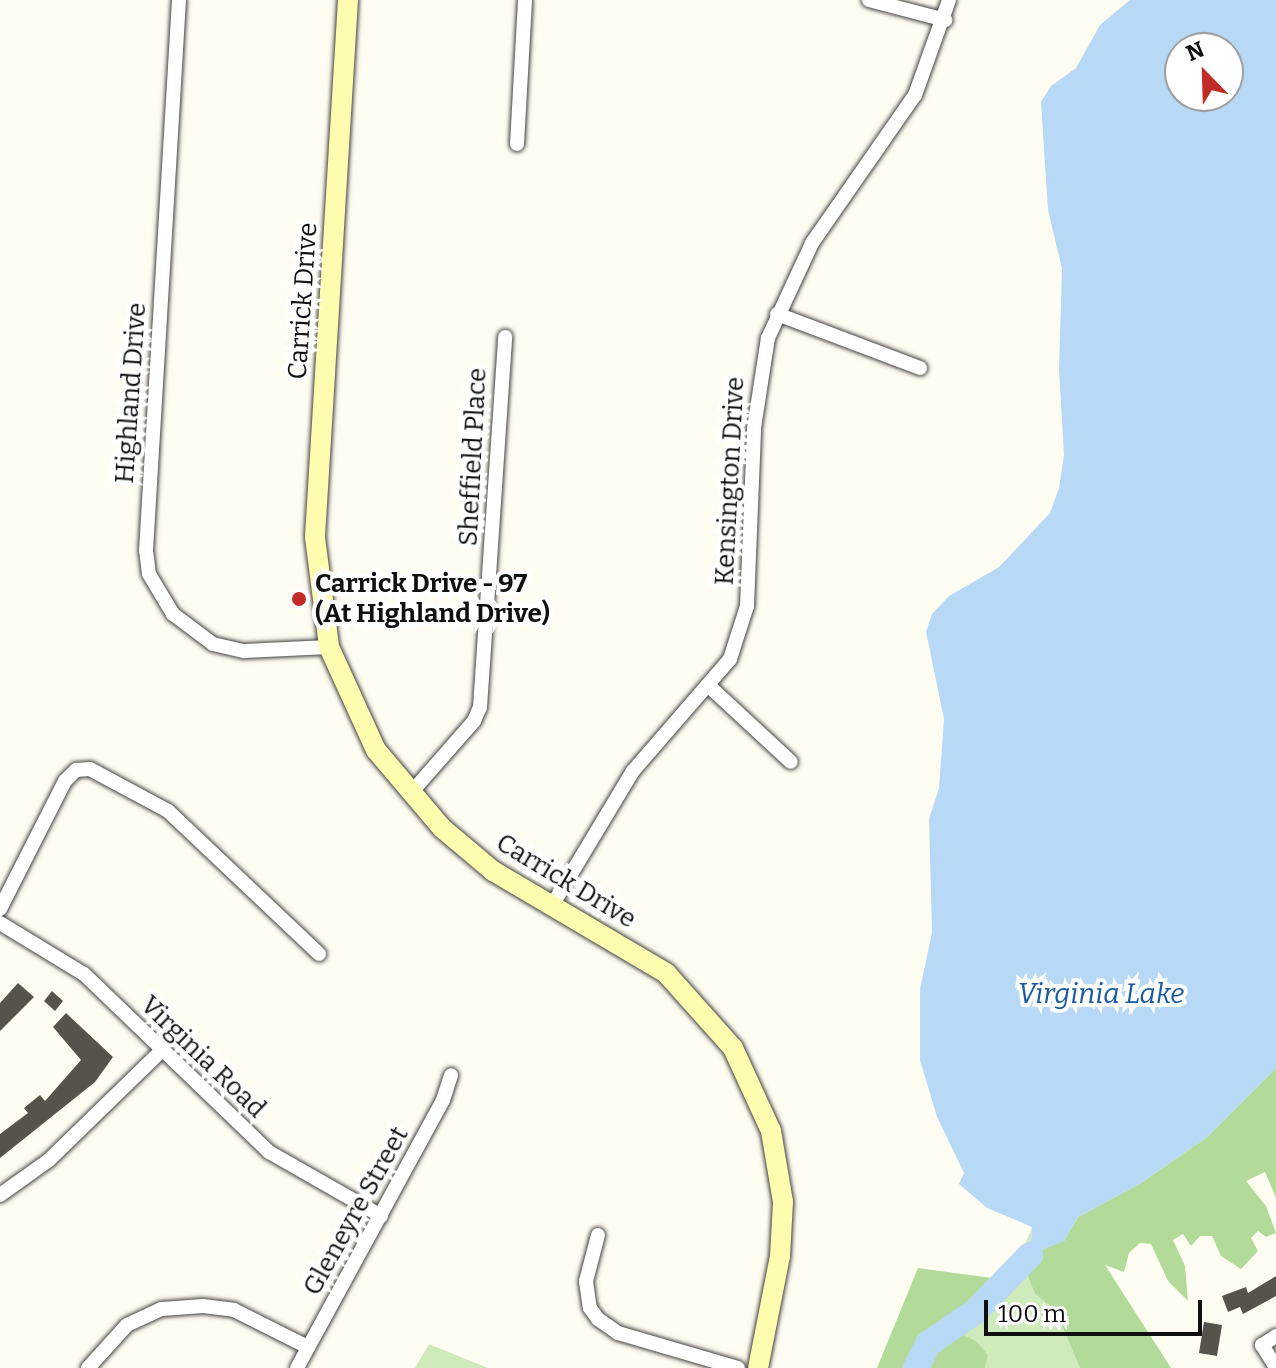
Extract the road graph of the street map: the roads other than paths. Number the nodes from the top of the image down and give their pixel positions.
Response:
1 (179, 0) edge
2 (348, 0) edge
3 (525, 0) edge
4 (869, 0) edge
5 (949, 0) edge
6 (945, 20) junction
7 (517, 144) dead end
8 (777, 314) junction
9 (505, 337) dead end
10 (920, 368) dead end
11 (329, 647) junction
12 (710, 687) junction
13 (791, 762) dead end
14 (410, 794) junction
15 (553, 904) junction
16 (0, 909) edge
17 (0, 923) edge
18 (319, 954) dead end
19 (161, 1051) junction
20 (451, 1075) dead end
21 (0, 1195) edge
22 (381, 1216) junction
23 (598, 1235) dead end
24 (1276, 1336) edge
25 (308, 1347) junction
26 (1276, 1367) edge
27 (88, 1368) edge
28 (297, 1368) edge
29 (738, 1368) edge
30 (758, 1368) edge

1 - 11 street, Highland Drive
2 - 11 street, Carrick Drive
3 - 7 street
4 - 6 street
5 - 6 street, Kensington Drive
6 - 8 street, Kensington Drive
8 - 10 street
8 - 12 street, Kensington Drive
9 - 14 street, Sheffield Place
11 - 14 street, Carrick Drive
12 - 13 street
12 - 15 street, Kensington Drive
14 - 15 street, Carrick Drive
15 - 30 street, Carrick Drive
16 - 18 street
17 - 19 street, Virginia Road
19 - 21 street
19 - 22 street, Virginia Road
20 - 22 street, Gleneyre Street
22 - 25 street, Gleneyre Street
23 - 29 street
24 - 26 street
25 - 27 street
25 - 28 street, Gleneyre Street

